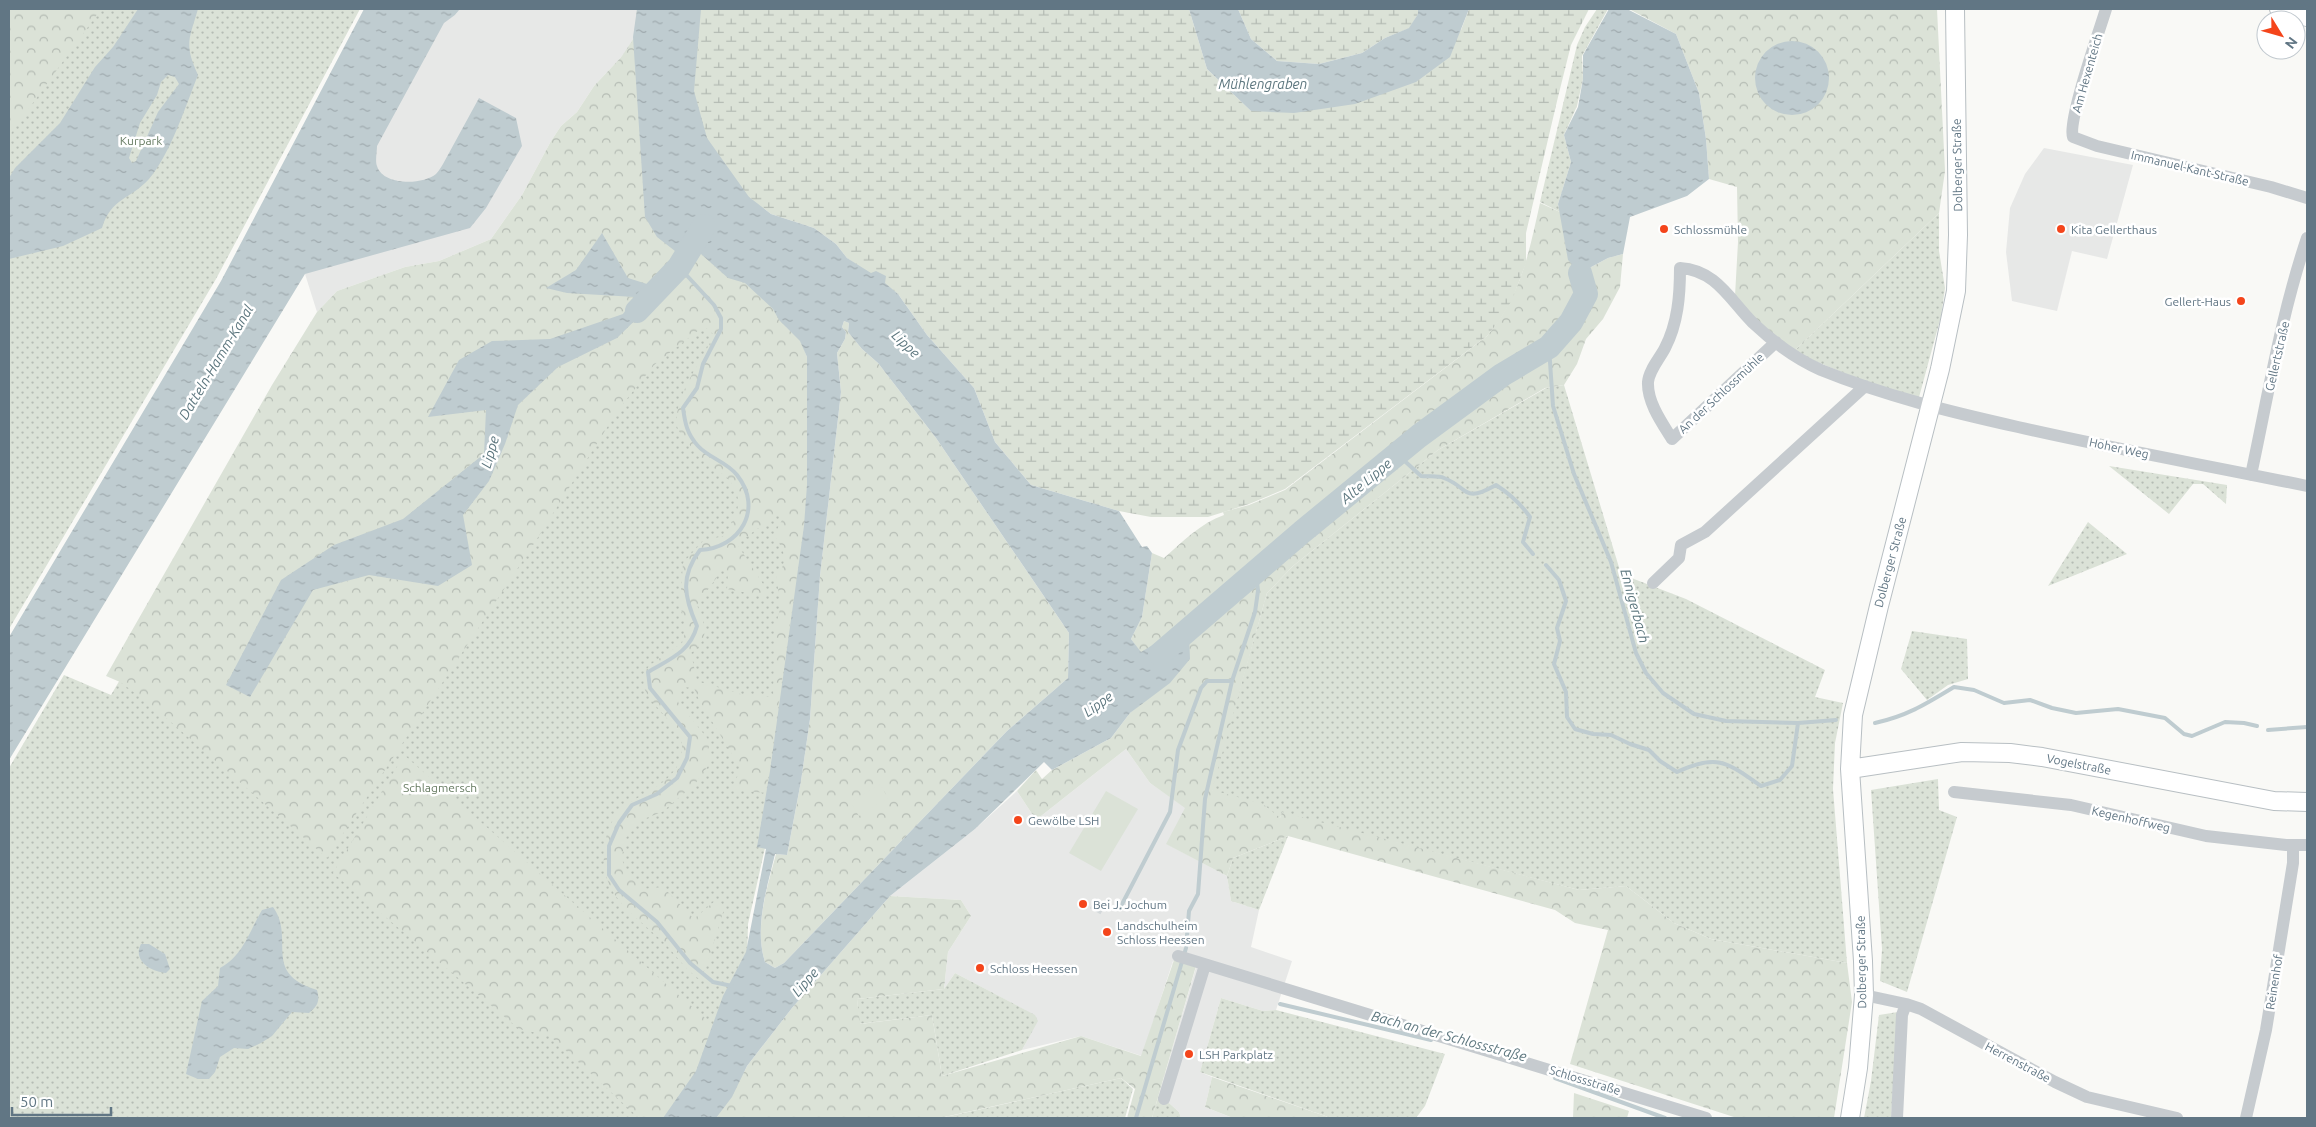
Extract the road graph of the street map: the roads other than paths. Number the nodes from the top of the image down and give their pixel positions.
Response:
1 (1955, 9) edge
2 (2106, 9) edge
3 (2278, 9) edge
4 (2307, 17) edge
5 (2073, 137) joint
6 (2307, 198) edge
7 (2307, 240) edge
8 (1776, 342) junction
9 (1865, 386) junction
10 (1930, 407) junction
11 (2251, 475) junction
12 (2307, 486) edge
13 (1653, 582) dead end
14 (1850, 769) junction
15 (1954, 792) dead end
16 (2307, 802) edge
17 (2307, 844) edge
18 (2293, 845) junction
19 (1178, 956) dead end
20 (1205, 965) junction
21 (1864, 995) junction
22 (1906, 1004) junction
23 (1164, 1098) dead end
24 (1706, 1118) edge
25 (1850, 1118) edge
26 (1896, 1118) edge
27 (2177, 1118) edge
28 (2246, 1118) edge

1 - 10 main road, Dolberger Straße
2 - 5 street, Am Hexenteich
3 - 4 main road
5 - 6 street, Immanuel-Kant-Straße
7 - 11 street, Gellertstraße
8 - 8 street, An der Schlossmühle
8 - 9 street, An der Schlossmühle
9 - 10 street, An der Schlossmühle
9 - 13 street
10 - 11 street, Hoher Weg
10 - 14 main road, Dolberger Straße
11 - 12 street, Hoher Weg
14 - 16 main road, Vogelstraße
14 - 21 main road, Dolberger Straße
15 - 18 street, Kegenhoffweg
17 - 18 street, Kegenhoffweg
18 - 28 street, Reinenhof
19 - 20 street, Schlossstraße
20 - 23 street
20 - 24 street, Schlossstraße
21 - 22 street, Herrenstraße
21 - 25 main road, Dolberger Straße
22 - 26 street
22 - 27 street, Herrenstraße

